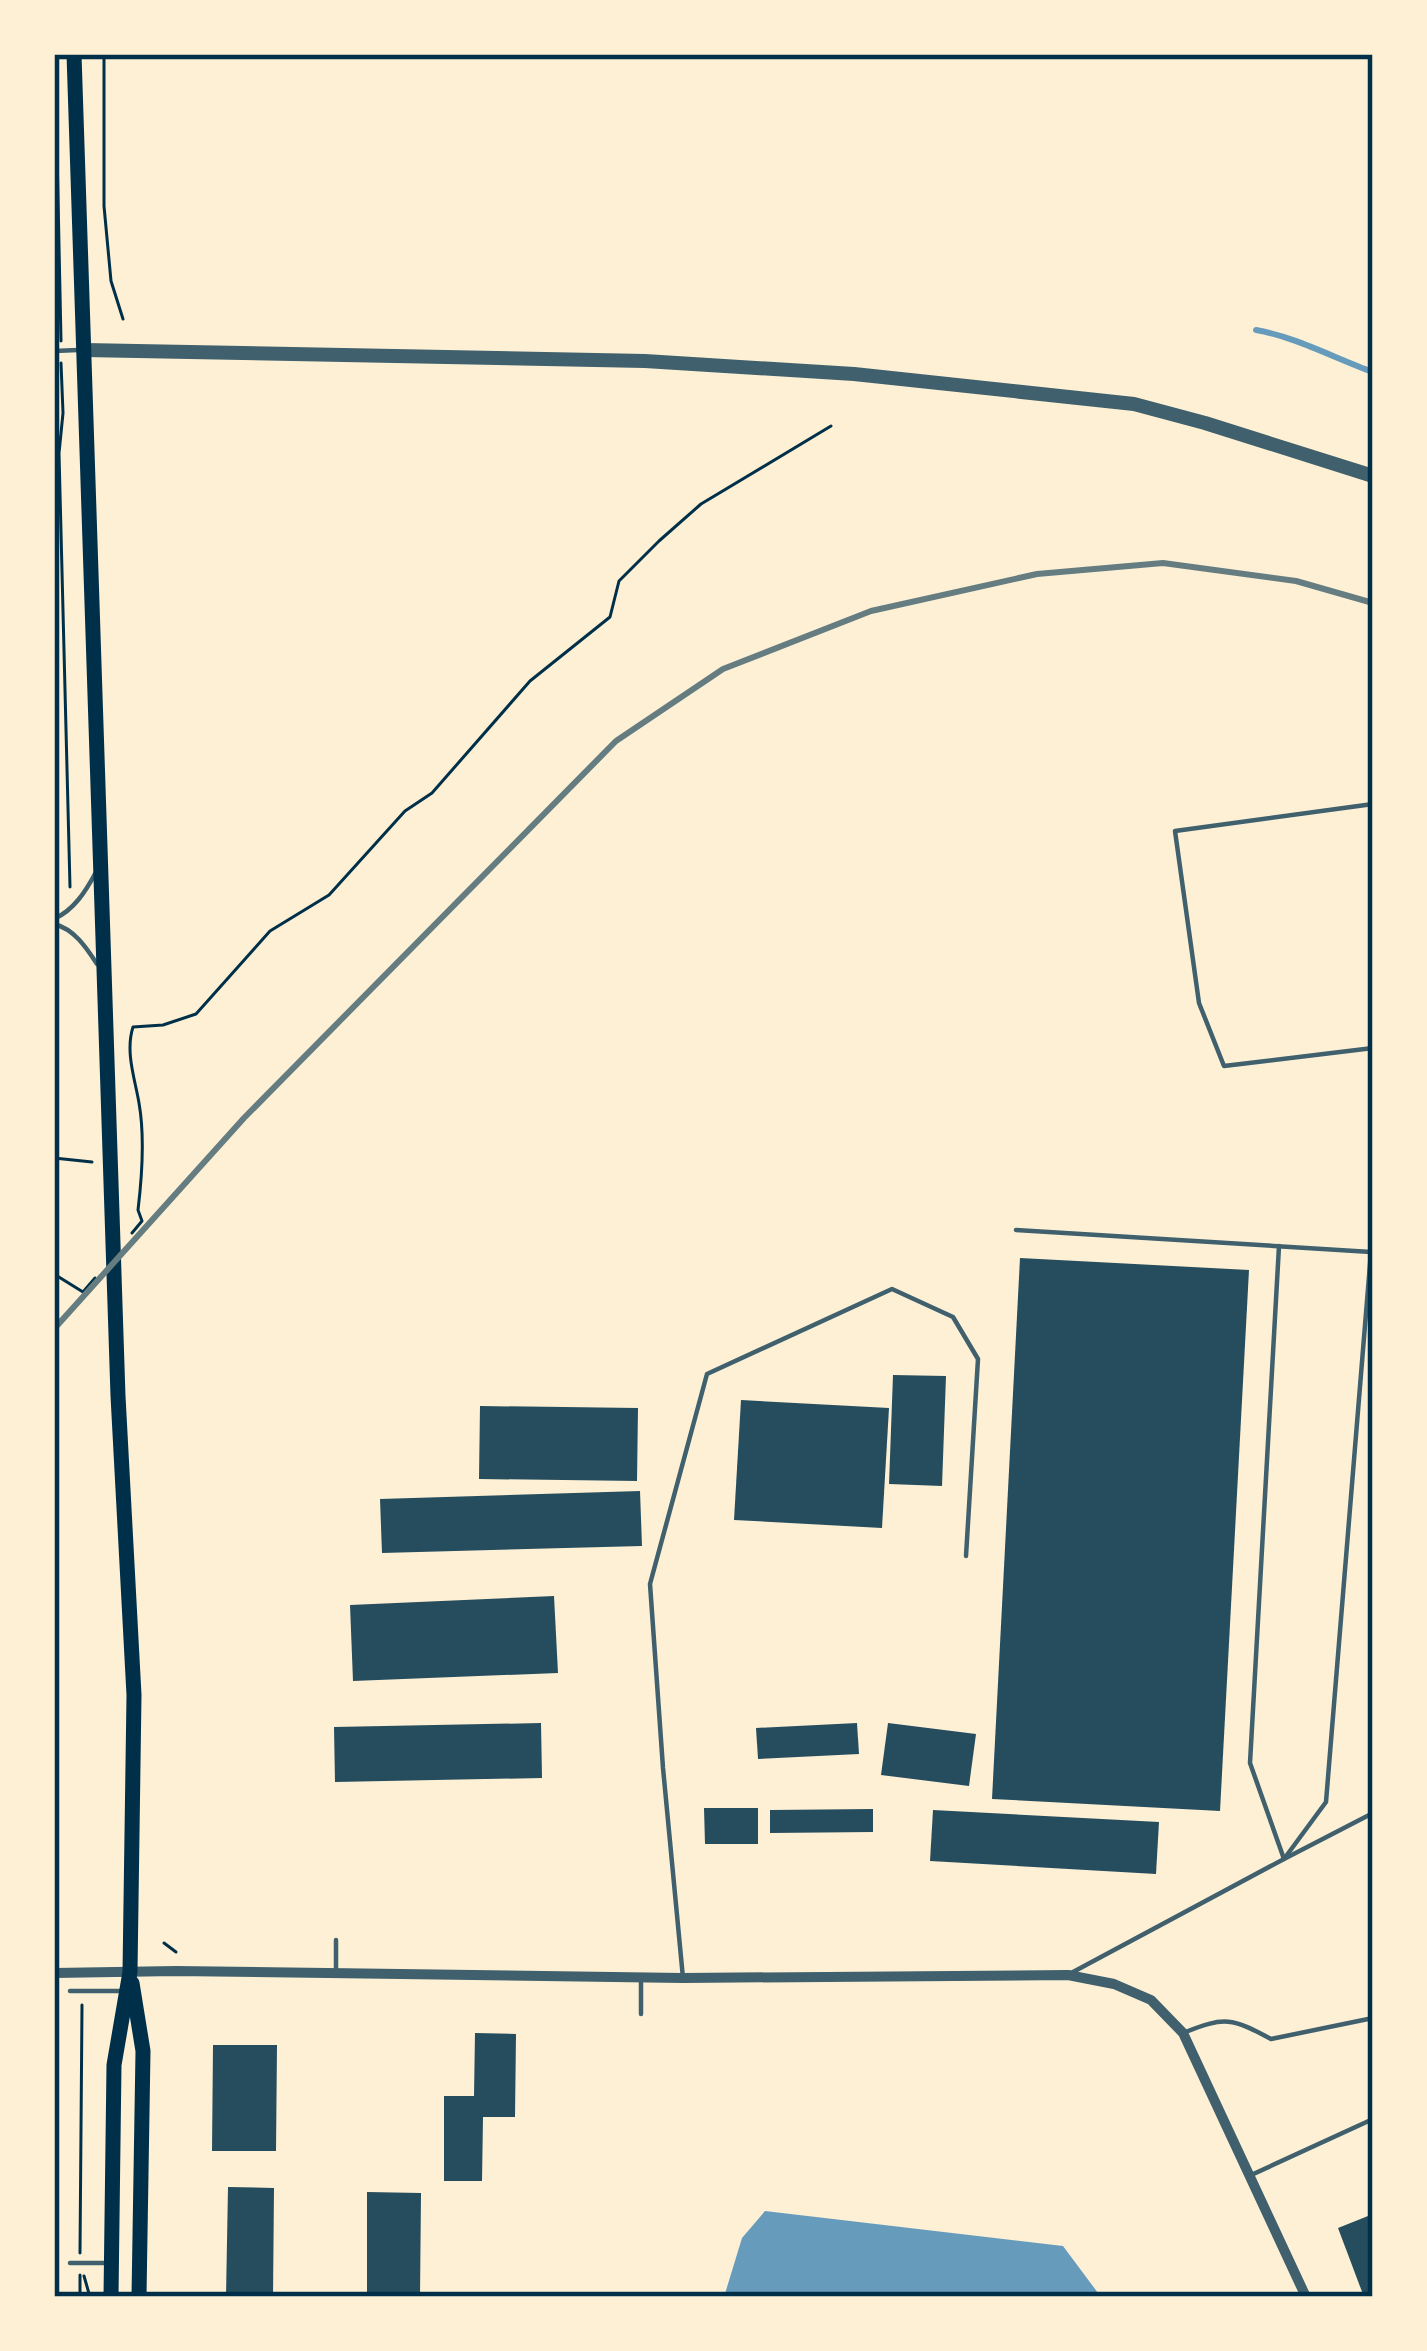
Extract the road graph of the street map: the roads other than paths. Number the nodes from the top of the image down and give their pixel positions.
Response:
1 (74, 54) edge
2 (84, 350) junction
3 (57, 351) edge
4 (1373, 476) edge
5 (1373, 804) edge
6 (101, 862) junction
7 (54, 921) edge
8 (104, 977) junction
9 (1373, 1048) edge
10 (1016, 1230) dead end
11 (1279, 1246) junction
12 (966, 1556) dead end
13 (1373, 1814) edge
14 (1284, 1859) junction
15 (336, 1940) dead end
16 (130, 1972) junction
17 (54, 1973) edge
18 (336, 1973) junction
19 (1068, 1975) junction
20 (641, 1977) junction
21 (683, 1978) junction
22 (127, 1990) junction
23 (70, 1991) dead end
24 (641, 2014) dead end
25 (1373, 2018) edge
26 (1183, 2033) junction
27 (1373, 2119) edge
28 (1250, 2176) junction
29 (70, 2263) dead end
30 (112, 2263) junction
31 (111, 2297) edge
32 (139, 2297) edge
33 (1306, 2297) edge

1 - 2 main road
2 - 3 lane
2 - 4 street
2 - 6 main road
5 - 9 lane
6 - 7 lane
6 - 8 main road
7 - 8 lane
8 - 16 main road
10 - 11 lane
11 - 14 lane
11 - 14 lane
12 - 21 lane
13 - 14 lane
14 - 19 lane
15 - 18 lane
16 - 17 street
16 - 18 street
16 - 22 main road
16 - 32 main road
18 - 20 street
19 - 21 street
19 - 26 street
20 - 21 street
20 - 24 lane
22 - 23 lane
22 - 30 main road
25 - 26 lane
26 - 28 street
27 - 28 lane
28 - 33 street
29 - 30 lane
30 - 31 main road

